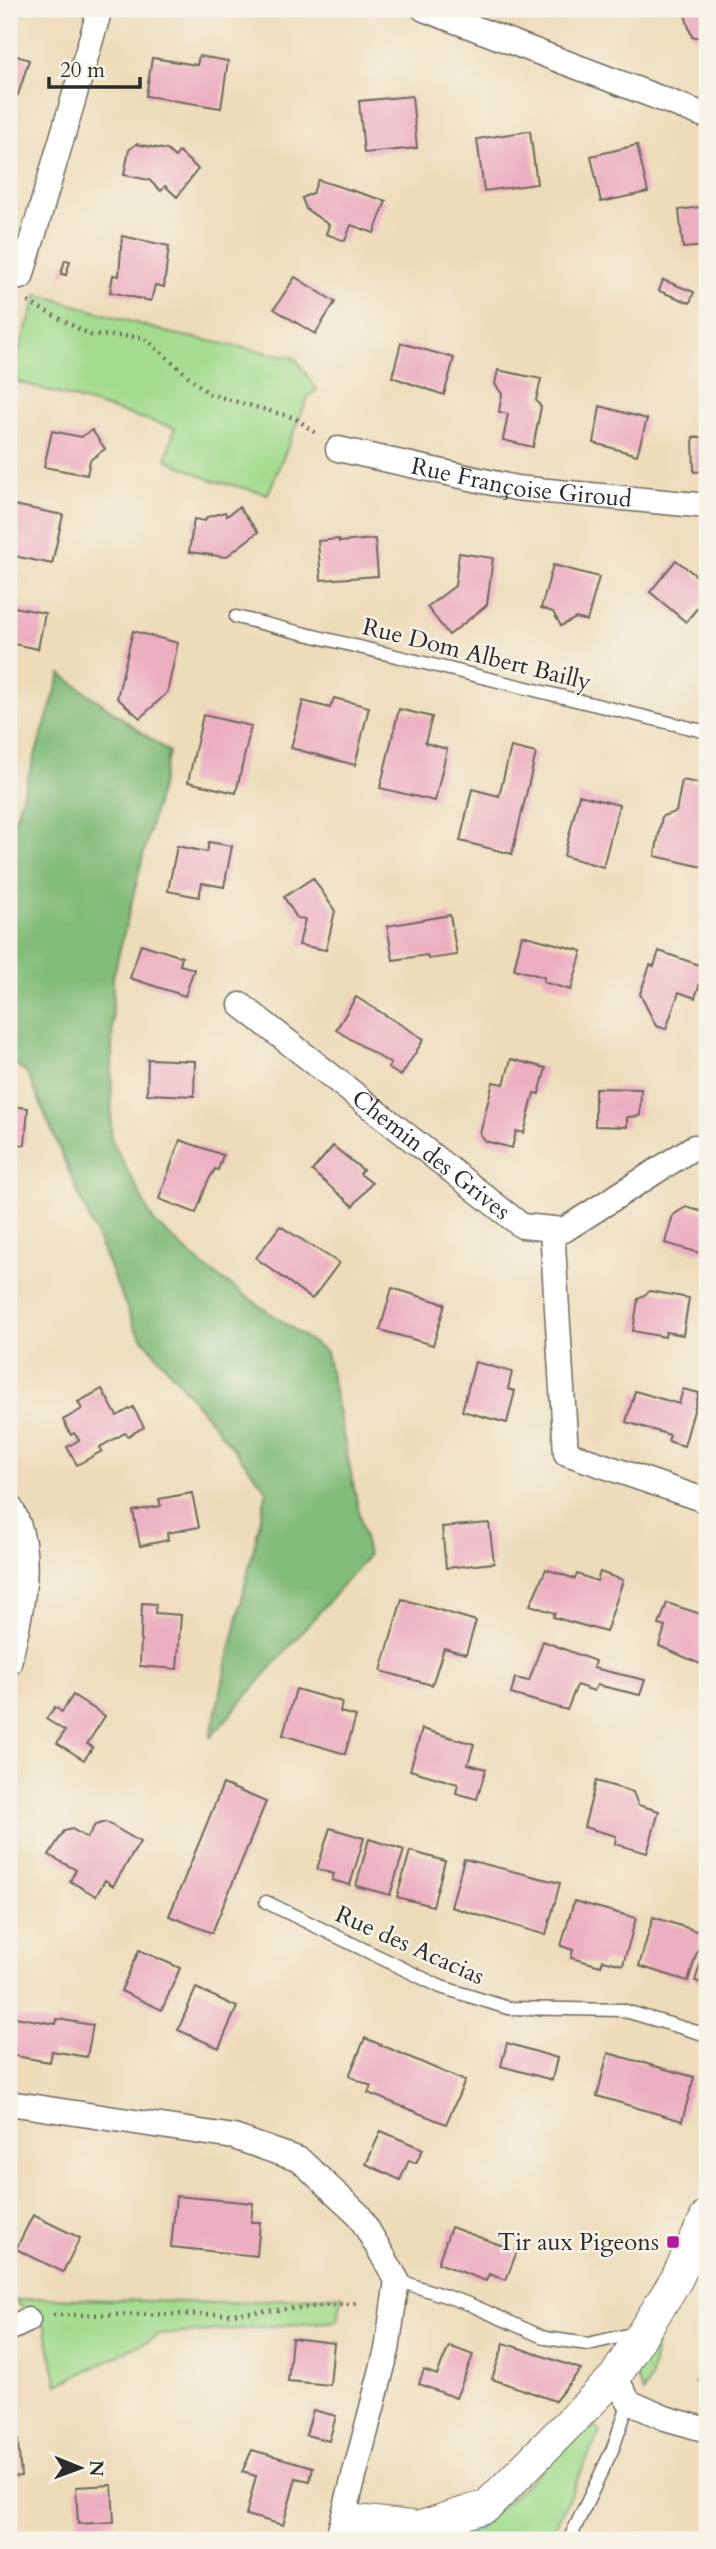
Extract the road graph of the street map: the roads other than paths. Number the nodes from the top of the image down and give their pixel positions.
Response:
1 (100, 9) edge
2 (424, 9) edge
3 (707, 116) edge
4 (21, 277) road end
5 (338, 449) road end
6 (707, 506) edge
7 (236, 617) dead end
8 (707, 732) edge
9 (241, 1005) dead end
10 (707, 1148) edge
11 (552, 1229) junction
12 (707, 1501) edge
13 (9, 1505) edge
14 (9, 1663) edge
15 (266, 1902) dead end
16 (707, 2035) edge
17 (9, 2103) edge
18 (707, 2216) edge
19 (397, 2280) junction
20 (644, 2332) junction
21 (622, 2390) junction
22 (707, 2430) edge
23 (419, 2528) junction
24 (346, 2535) edge
25 (380, 2540) edge
26 (569, 2540) edge

1 - 4 street
2 - 3 street
5 - 6 street, Rue Françoise Giroud
7 - 8 lane, Rue Dom Albert Bailly
9 - 11 street, Chemin des Grives
10 - 11 street, Chemin des Grives
11 - 12 street
13 - 14 street
15 - 16 lane, Rue des Acacias
17 - 19 street
18 - 20 street
19 - 20 lane
19 - 24 street
20 - 21 street
21 - 22 street
21 - 23 street
21 - 26 lane
23 - 24 street
23 - 25 street

